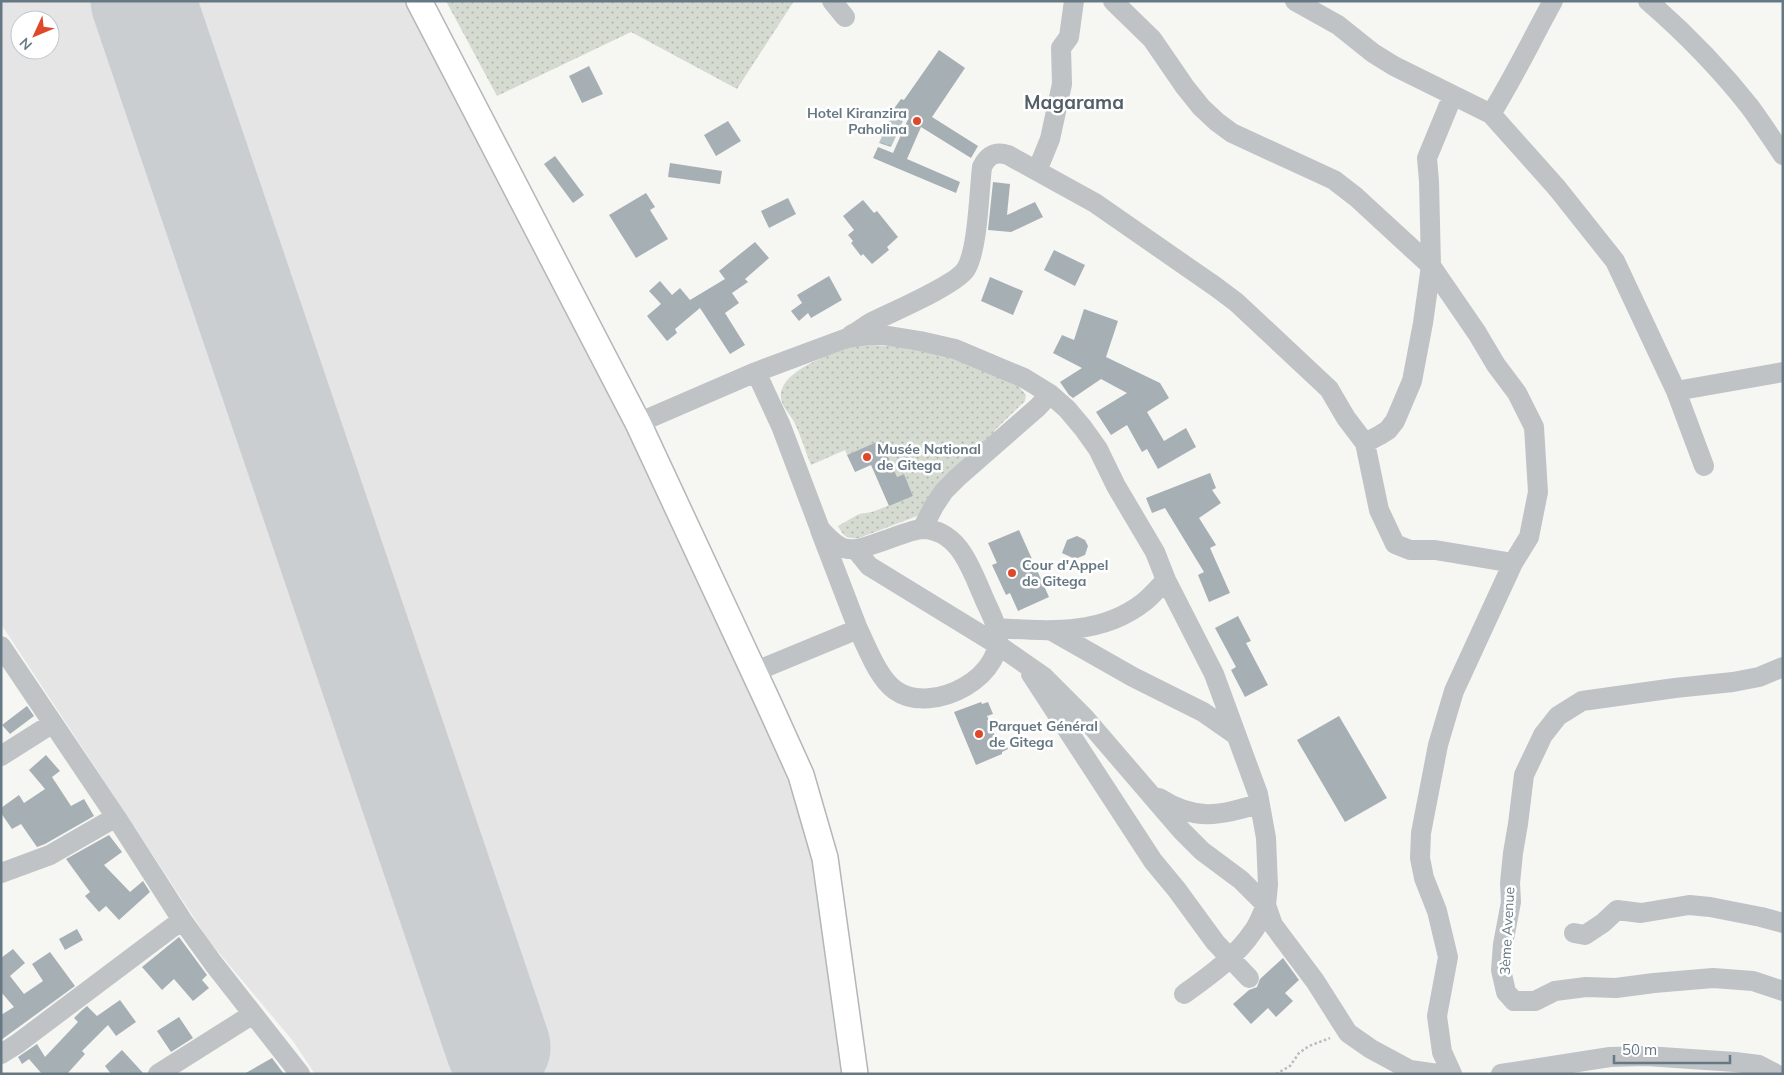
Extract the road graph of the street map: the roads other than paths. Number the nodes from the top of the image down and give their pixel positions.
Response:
1 (419, 1) edge
2 (832, 1) edge
3 (1074, 1) edge
4 (1113, 1) edge
5 (1294, 1) edge
6 (1553, 1) edge
7 (1648, 1) edge
8 (845, 17) dead end
9 (1453, 95) junction
10 (1491, 114) junction
11 (1783, 155) edge
12 (1037, 171) junction
13 (1431, 266) junction
14 (848, 338) junction
15 (756, 372) junction
16 (1783, 372) edge
17 (1676, 391) junction
18 (1050, 394) junction
19 (638, 423) junction
20 (1365, 443) junction
21 (1704, 466) dead end
22 (820, 528) junction
23 (922, 529) junction
24 (856, 550) junction
25 (1513, 563) junction
26 (1166, 580) junction
27 (858, 629) junction
28 (1052, 631) junction
29 (997, 636) junction
30 (1, 646) edge
31 (1023, 662) junction
32 (1783, 667) edge
33 (754, 672) junction
34 (984, 672) junction
35 (53, 723) junction
36 (1236, 734) junction
37 (1, 756) edge
38 (1148, 790) junction
39 (1259, 804) junction
40 (116, 817) junction
41 (1, 873) edge
42 (1266, 905) junction
43 (182, 920) junction
44 (1783, 923) edge
45 (1574, 933) dead end
46 (1230, 958) junction
47 (1249, 978) dead end
48 (1783, 991) edge
49 (1184, 994) dead end
50 (253, 1014) junction
51 (1, 1054) edge
52 (158, 1074) edge
53 (300, 1074) edge
54 (855, 1074) edge
55 (1438, 1074) edge
56 (1452, 1074) edge
57 (1501, 1074) edge
58 (1776, 1074) edge

1 - 19 main road
2 - 8 street
3 - 12 street
4 - 13 street
5 - 9 street
6 - 10 street
7 - 11 street
9 - 10 street
9 - 13 street
10 - 17 street
12 - 14 street
12 - 20 street
13 - 20 street
13 - 25 street
14 - 15 street
14 - 18 street
15 - 19 street
15 - 22 street
16 - 17 street
17 - 21 street
18 - 23 street
18 - 26 street
19 - 33 main road
20 - 25 street
22 - 24 street
22 - 27 street
23 - 24 street
23 - 29 street
24 - 29 street
25 - 56 street
26 - 28 street
26 - 36 street
27 - 33 street
27 - 34 street
28 - 29 street
28 - 36 street
29 - 31 street
29 - 34 street
30 - 35 street
31 - 34 street
31 - 38 street
31 - 46 street
32 - 48 street, 3ème Avenue
33 - 54 main road
35 - 37 street
35 - 40 street
36 - 39 street
38 - 39 street
38 - 42 street
39 - 42 street
40 - 41 street
40 - 43 street
42 - 46 street
42 - 55 street
43 - 50 street
43 - 51 street
44 - 45 street
46 - 47 street
46 - 49 street
50 - 52 street
50 - 53 street
57 - 58 street

